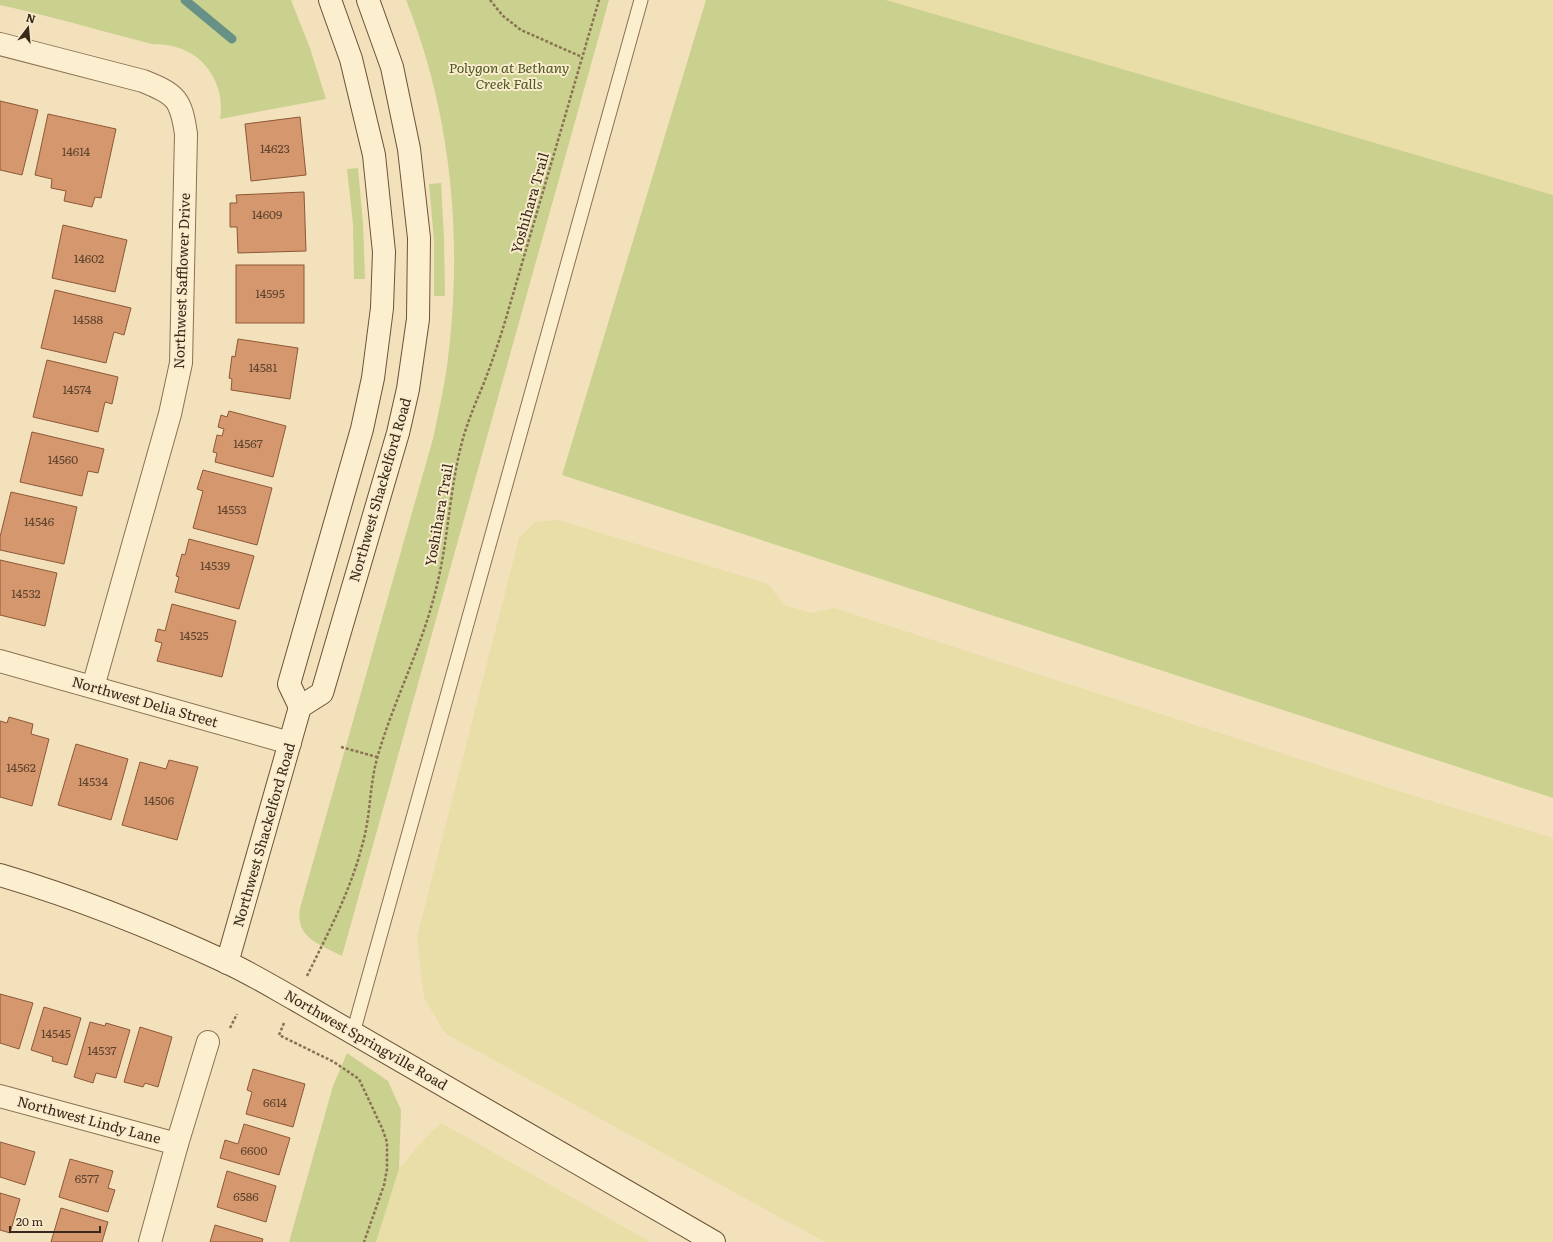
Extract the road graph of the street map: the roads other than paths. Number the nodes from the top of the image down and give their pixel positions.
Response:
1 (330, 0) edge
2 (368, 0) edge
3 (641, 0) edge
4 (0, 44) edge
5 (0, 661) edge
6 (93, 686) junction
7 (300, 707) junction
8 (290, 743) junction
9 (0, 875) edge
10 (227, 963) junction
11 (353, 1033) junction
12 (208, 1042) dead end
13 (0, 1096) edge
14 (177, 1144) junction
15 (150, 1242) edge
16 (714, 1242) edge

1 - 7 street
2 - 7 street, Northwest Shackelford Road
3 - 11 lane
4 - 6 street, Northwest Safflower Drive
5 - 6 street, Northwest Delia Street
6 - 8 street, Northwest Delia Street
7 - 8 street, Northwest Shackelford Road
8 - 10 street, Northwest Shackelford Road
9 - 10 street, Northwest Springville Road
10 - 11 street, Northwest Springville Road
11 - 16 street, Northwest Springville Road
12 - 14 street
13 - 14 street, Northwest Lindy Lane
14 - 15 street

